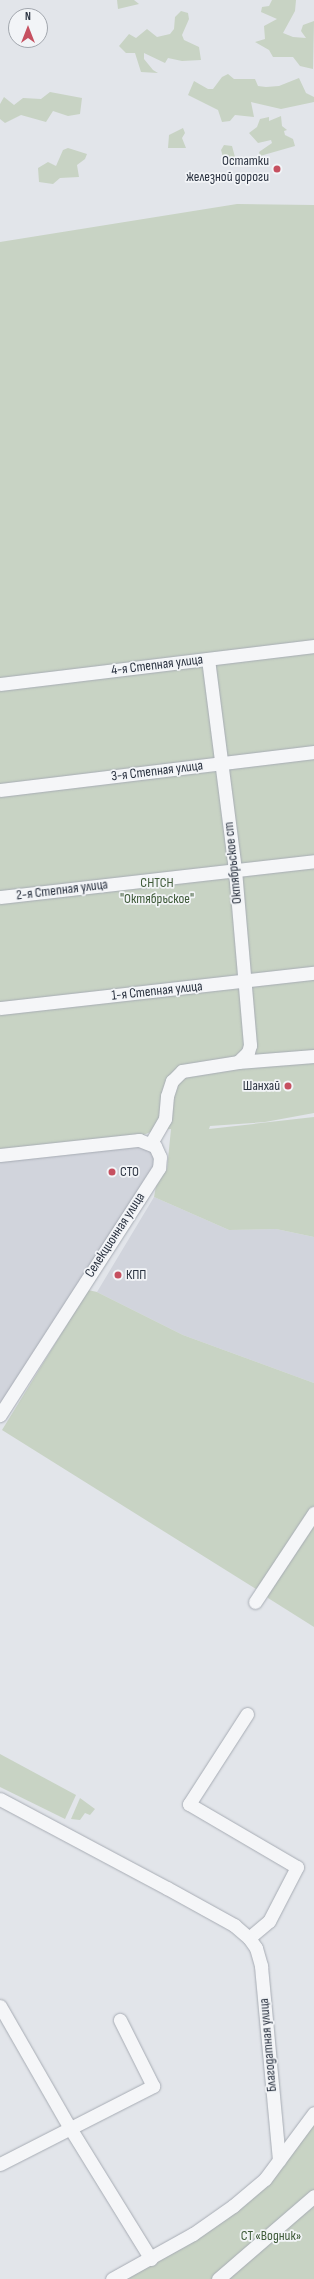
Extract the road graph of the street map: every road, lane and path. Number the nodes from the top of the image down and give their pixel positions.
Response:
1 (314, 646) edge
2 (208, 659) junction
3 (0, 684) edge
4 (314, 752) edge
5 (221, 763) junction
6 (0, 790) edge
7 (314, 861) edge
8 (235, 870) junction
9 (0, 897) edge
10 (314, 973) edge
11 (244, 983) junction
12 (0, 1008) edge
13 (314, 1056) edge
14 (238, 1062) junction
15 (151, 1143) junction
16 (0, 1155) edge
17 (0, 1415) edge
18 (314, 1513) edge
19 (255, 1602) dead end
20 (246, 1714) dead end
21 (0, 1799) edge
22 (249, 1938) junction
23 (0, 2006) edge
24 (120, 2020) dead end
25 (314, 2113) edge
26 (70, 2128) junction
27 (276, 2131) junction
28 (298, 2135) junction
29 (279, 2160) junction
30 (0, 2164) edge
31 (314, 2196) edge
32 (150, 2259) junction
33 (112, 2279) edge
34 (218, 2279) edge

1 - 2 street, 4-я Степная улица
2 - 3 street, 4-я Степная улица
2 - 5 street, Октябрьское ст
4 - 5 street, 3-я Степная улица
5 - 6 street, 3-я Степная улица
5 - 8 street, Октябрьское ст
7 - 8 street, 2-я Степная улица
8 - 9 street, 2-я Степная улица
8 - 11 street, Октябрьское ст
10 - 11 street, 1-я Степная улица
11 - 12 street, 1-я Степная улица
11 - 14 street, Октябрьское ст
13 - 14 street
14 - 15 street
15 - 16 street
15 - 17 street, Селекционная улица
18 - 19 street
20 - 22 street
21 - 22 street
22 - 27 street, Благодатная улица
23 - 26 street
24 - 26 street
25 - 28 street
26 - 30 street
26 - 32 street
27 - 28 street
27 - 29 street, Благодатная улица
28 - 29 street
29 - 32 street
31 - 34 street
32 - 33 street

